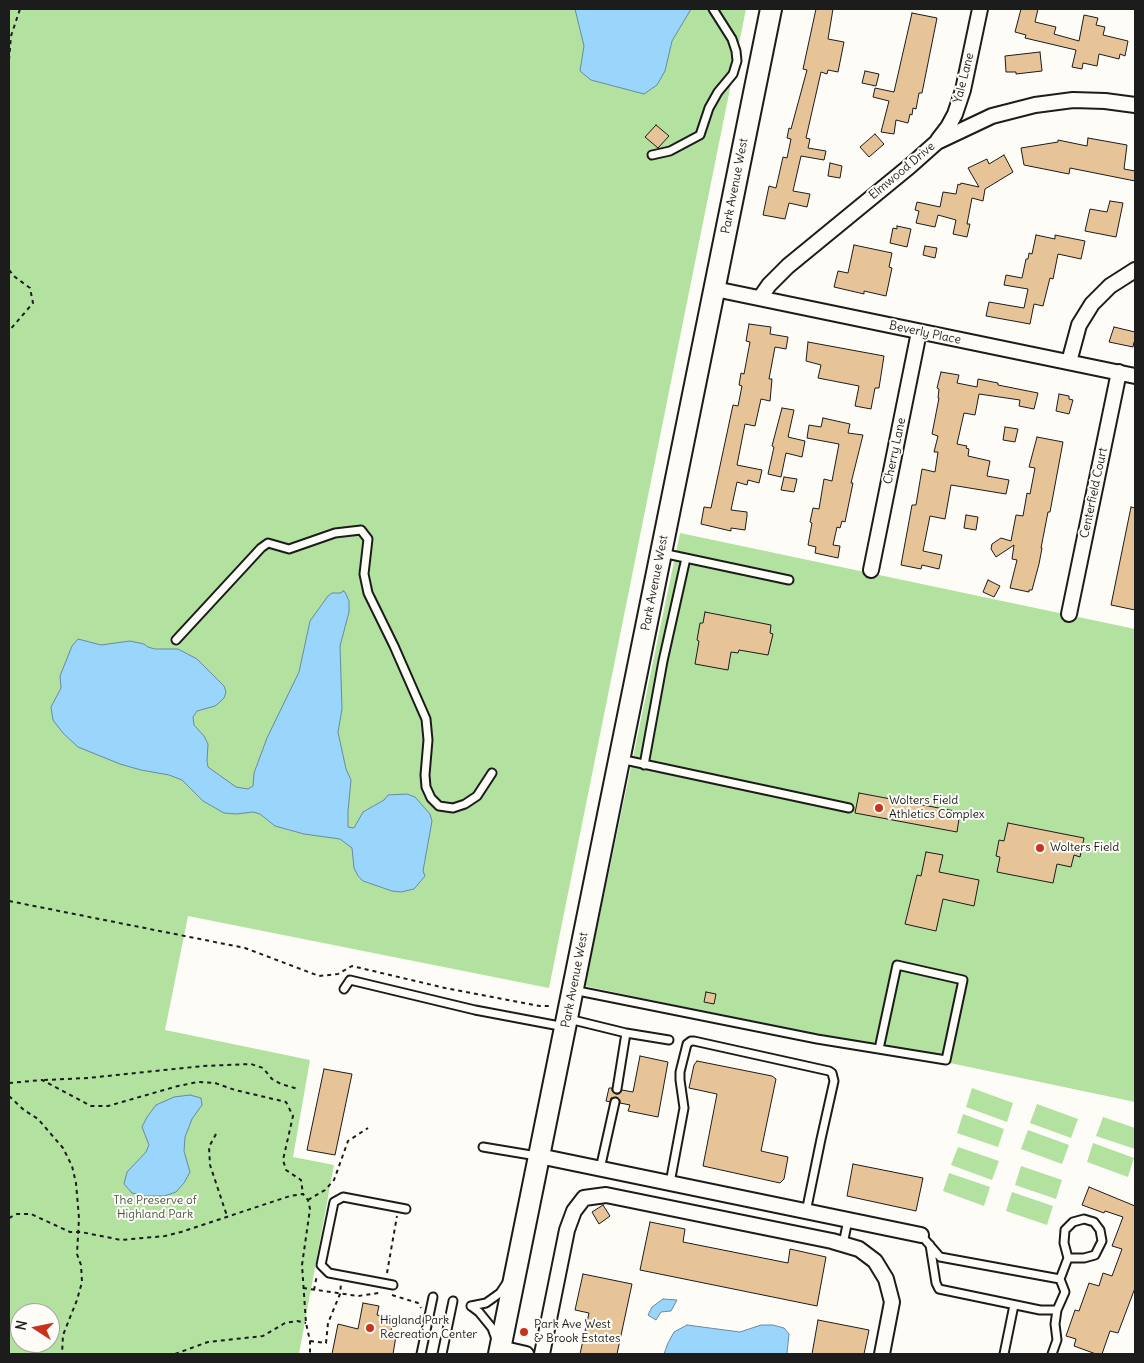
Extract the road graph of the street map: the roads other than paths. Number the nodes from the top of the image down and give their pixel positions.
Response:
1 (713, 9) edge
2 (771, 9) edge
3 (980, 9) edge
4 (1135, 106) edge
5 (937, 142) junction
6 (652, 155) dead end
7 (1135, 270) edge
8 (714, 289) junction
9 (760, 298) junction
10 (919, 332) junction
11 (1069, 362) junction
12 (1119, 372) junction
13 (1135, 376) edge
14 (661, 552) junction
15 (686, 558) junction
16 (870, 570) dead end
17 (789, 580) dead end
18 (1069, 614) dead end
19 (176, 640) dead end
20 (619, 759) junction
21 (644, 765) junction
22 (492, 773) dead end
23 (850, 808) dead end
24 (344, 989) dead end
25 (573, 990) junction
26 (566, 1023) junction
27 (626, 1032) junction
28 (669, 1040) dead end
29 (879, 1049) junction
30 (617, 1089) dead end
31 (614, 1102) dead end
32 (483, 1148) dead end
33 (539, 1156) junction
34 (600, 1169) junction
35 (670, 1183) junction
36 (406, 1209) dead end
37 (806, 1212) junction
38 (848, 1220) junction
39 (925, 1240) junction
40 (843, 1244) junction
41 (1068, 1258) junction
42 (516, 1272) junction
43 (1060, 1279) junction
44 (393, 1285) road end
45 (433, 1297) dead end
46 (453, 1301) dead end
47 (1014, 1305) junction
48 (1057, 1310) junction
49 (500, 1351) edge
50 (422, 1354) edge
51 (442, 1354) edge
52 (526, 1354) edge
53 (542, 1354) edge
54 (882, 1354) edge
55 (1004, 1354) edge
56 (1052, 1354) edge

1 - 6 lane
2 - 8 street, Park Avenue West
3 - 5 street, Yale Lane
4 - 5 street, Elmwood Drive
5 - 9 street, Elmwood Drive
7 - 11 street
8 - 9 street, Beverly Place
8 - 14 street, Park Avenue West
9 - 10 street, Beverly Place
10 - 11 street, Beverly Place
10 - 16 street, Cherry Lane
11 - 12 street, Beverly Place
12 - 13 street, Beverly Place
12 - 18 street, Centerfield Court
14 - 15 lane
14 - 20 street, Park Avenue West
15 - 17 lane
15 - 21 lane
19 - 22 lane
20 - 21 lane
20 - 25 street, Park Avenue West
21 - 23 lane
24 - 26 lane
25 - 26 street, Park Avenue West
25 - 29 lane
26 - 27 lane
26 - 33 street, Park Avenue West
27 - 28 lane
27 - 30 lane
29 - 29 lane
31 - 34 lane
32 - 33 lane
33 - 34 street
33 - 42 street, Park Avenue West
34 - 35 street
35 - 37 street
35 - 37 lane
36 - 44 lane
37 - 38 street
38 - 39 street
38 - 40 lane
39 - 43 lane
39 - 47 lane
40 - 53 street
40 - 54 street
41 - 41 lane
41 - 43 lane
42 - 49 street, Park Avenue West
42 - 49 lane
43 - 48 lane
45 - 50 lane
46 - 51 lane
47 - 48 lane
47 - 55 lane
48 - 56 lane
49 - 52 street

